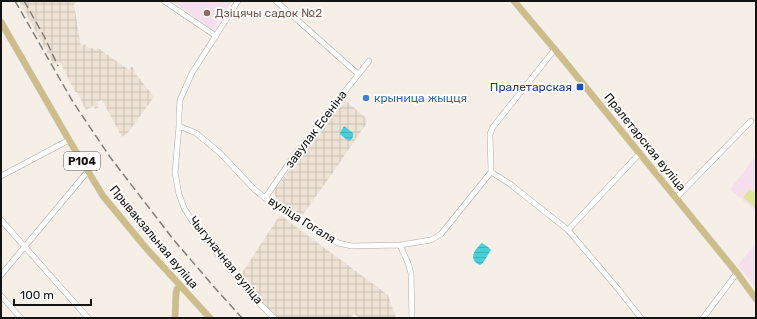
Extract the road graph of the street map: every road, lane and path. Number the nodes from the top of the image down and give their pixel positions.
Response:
1 (164, 1) edge
2 (238, 1) edge
3 (276, 1) edge
4 (514, 1) edge
5 (1, 22) edge
6 (216, 36) junction
7 (554, 48) junction
8 (369, 61) dead end
9 (358, 74) junction
10 (752, 121) dead end
11 (179, 126) junction
12 (69, 140) junction
13 (640, 153) junction
14 (88, 171) junction
15 (491, 172) junction
16 (1, 176) edge
17 (265, 198) junction
18 (676, 198) junction
19 (1, 220) edge
20 (568, 230) junction
21 (400, 245) junction
22 (24, 246) junction
23 (737, 273) junction
24 (1, 275) edge
25 (181, 286) junction
26 (1, 296) edge
27 (756, 299) edge
28 (21, 318) edge
29 (88, 318) edge
30 (175, 318) edge
31 (210, 318) edge
32 (274, 318) edge
33 (412, 318) edge
34 (641, 318) edge
35 (703, 318) edge

1 - 6 street
2 - 6 street, Чыгуначная вуліца
3 - 9 street
4 - 7 main road, Пралетарская вуліца
5 - 12 main road, Прывакзальная вуліца / Р104
6 - 11 street, Чыгуначная вуліца
7 - 13 main road, Пралетарская вуліца
7 - 15 street
8 - 9 street, завулак Есеніна
9 - 17 street, завулак Есеніна
10 - 18 street
11 - 17 street, вуліца Гогаля
11 - 32 street, Чыгуначная вуліца
12 - 14 main road, Прывакзальная вуліца / Р104
12 - 16 street
13 - 18 main road, Пралетарская вуліца
13 - 20 street
14 - 22 street
14 - 25 main road, Прывакзальная вуліца / Р104
15 - 20 street
15 - 21 street, вуліца Гогаля
17 - 21 street, вуліца Гогаля
18 - 23 main road, Пралетарская вуліца
19 - 22 street
20 - 34 street
21 - 33 street
22 - 24 street
22 - 29 street
23 - 27 main road, Пралетарская вуліца
23 - 35 street
25 - 30 main road
25 - 31 main road, Прывакзальная вуліца / Р104
26 - 28 street

